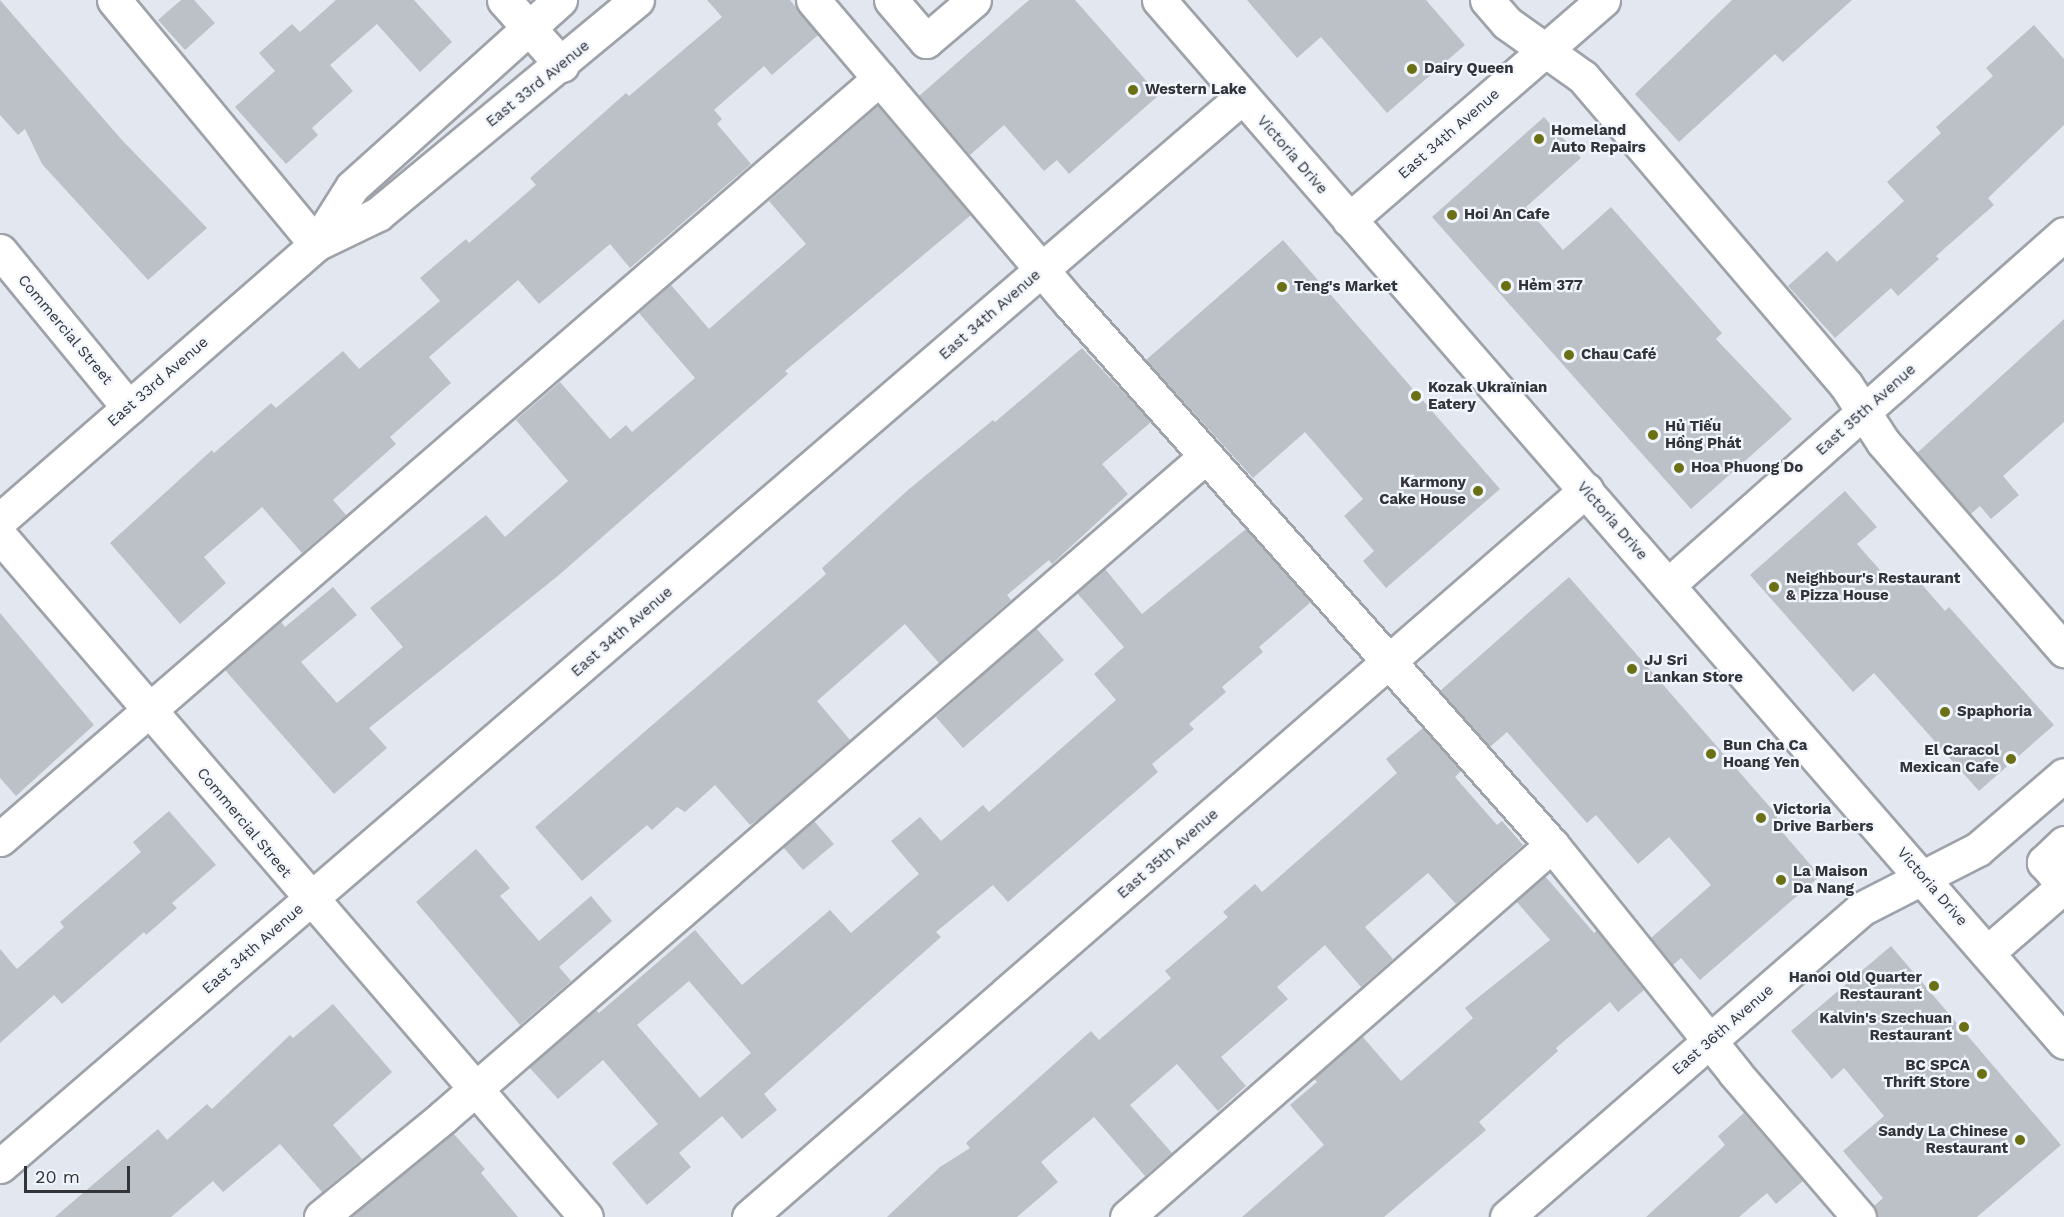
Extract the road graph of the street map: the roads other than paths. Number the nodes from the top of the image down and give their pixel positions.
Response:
1 (114, 0) edge
2 (504, 0) edge
3 (560, 0) edge
4 (637, 0) edge
5 (813, 0) edge
6 (891, 0) edge
7 (974, 0) edge
8 (1159, 0) edge
9 (1487, 0) edge
10 (1603, 0) edge
11 (529, 28) junction
12 (1545, 51) junction
13 (562, 65) junction
14 (880, 78) junction
15 (1242, 97) junction
16 (1350, 220) junction
17 (2064, 234) edge
18 (316, 244) junction
19 (0, 251) edge
20 (1042, 269) junction
21 (129, 408) junction
22 (1862, 413) junction
23 (1206, 456) junction
24 (1586, 490) junction
25 (0, 520) edge
26 (0, 536) edge
27 (1668, 585) junction
28 (2064, 650) edge
29 (1388, 663) junction
30 (148, 711) junction
31 (2064, 775) edge
32 (0, 839) edge
33 (2064, 843) edge
34 (1552, 845) junction
35 (1922, 877) junction
36 (2064, 886) edge
37 (310, 900) junction
38 (1988, 952) junction
39 (1710, 1041) junction
40 (2064, 1042) edge
41 (473, 1090) junction
42 (0, 1166) edge
43 (321, 1217) edge
44 (586, 1217) edge
45 (749, 1217) edge
46 (1127, 1217) edge
47 (1508, 1217) edge
48 (1859, 1217) edge

1 - 18 street
2 - 11 street
3 - 11 street, East 33rd Avenue
4 - 13 street, East 33rd Avenue
5 - 14 street
6 - 7 street
8 - 15 street, Victoria Drive
9 - 12 street
10 - 12 street, East 34th Avenue
11 - 13 street
11 - 18 street, East 33rd Avenue
12 - 16 street, East 34th Avenue
12 - 22 street
13 - 18 street, East 33rd Avenue
14 - 20 street
14 - 30 street
15 - 16 street, Victoria Drive
15 - 20 street, East 34th Avenue
16 - 24 street, Victoria Drive
17 - 22 street, East 35th Avenue
18 - 21 street, East 33rd Avenue
19 - 21 street, Commercial Street
20 - 23 street
20 - 37 street, East 34th Avenue
21 - 25 street, East 33rd Avenue
22 - 27 street, East 35th Avenue
22 - 28 street
23 - 29 street
23 - 41 street
24 - 27 street, Victoria Drive
24 - 29 street, East 35th Avenue
26 - 30 street, Commercial Street
27 - 35 street, Victoria Drive
29 - 34 street
29 - 45 street, East 35th Avenue
30 - 32 street
30 - 37 street, Commercial Street
31 - 35 street, East 36th Avenue
33 - 36 street
34 - 39 street
34 - 46 street
35 - 38 street, Victoria Drive
35 - 39 street, East 36th Avenue
36 - 38 street
37 - 41 street, Commercial Street
37 - 42 street, East 34th Avenue
38 - 40 street, Victoria Drive
39 - 47 street, East 36th Avenue
39 - 48 street
41 - 43 street
41 - 44 street, Commercial Street

